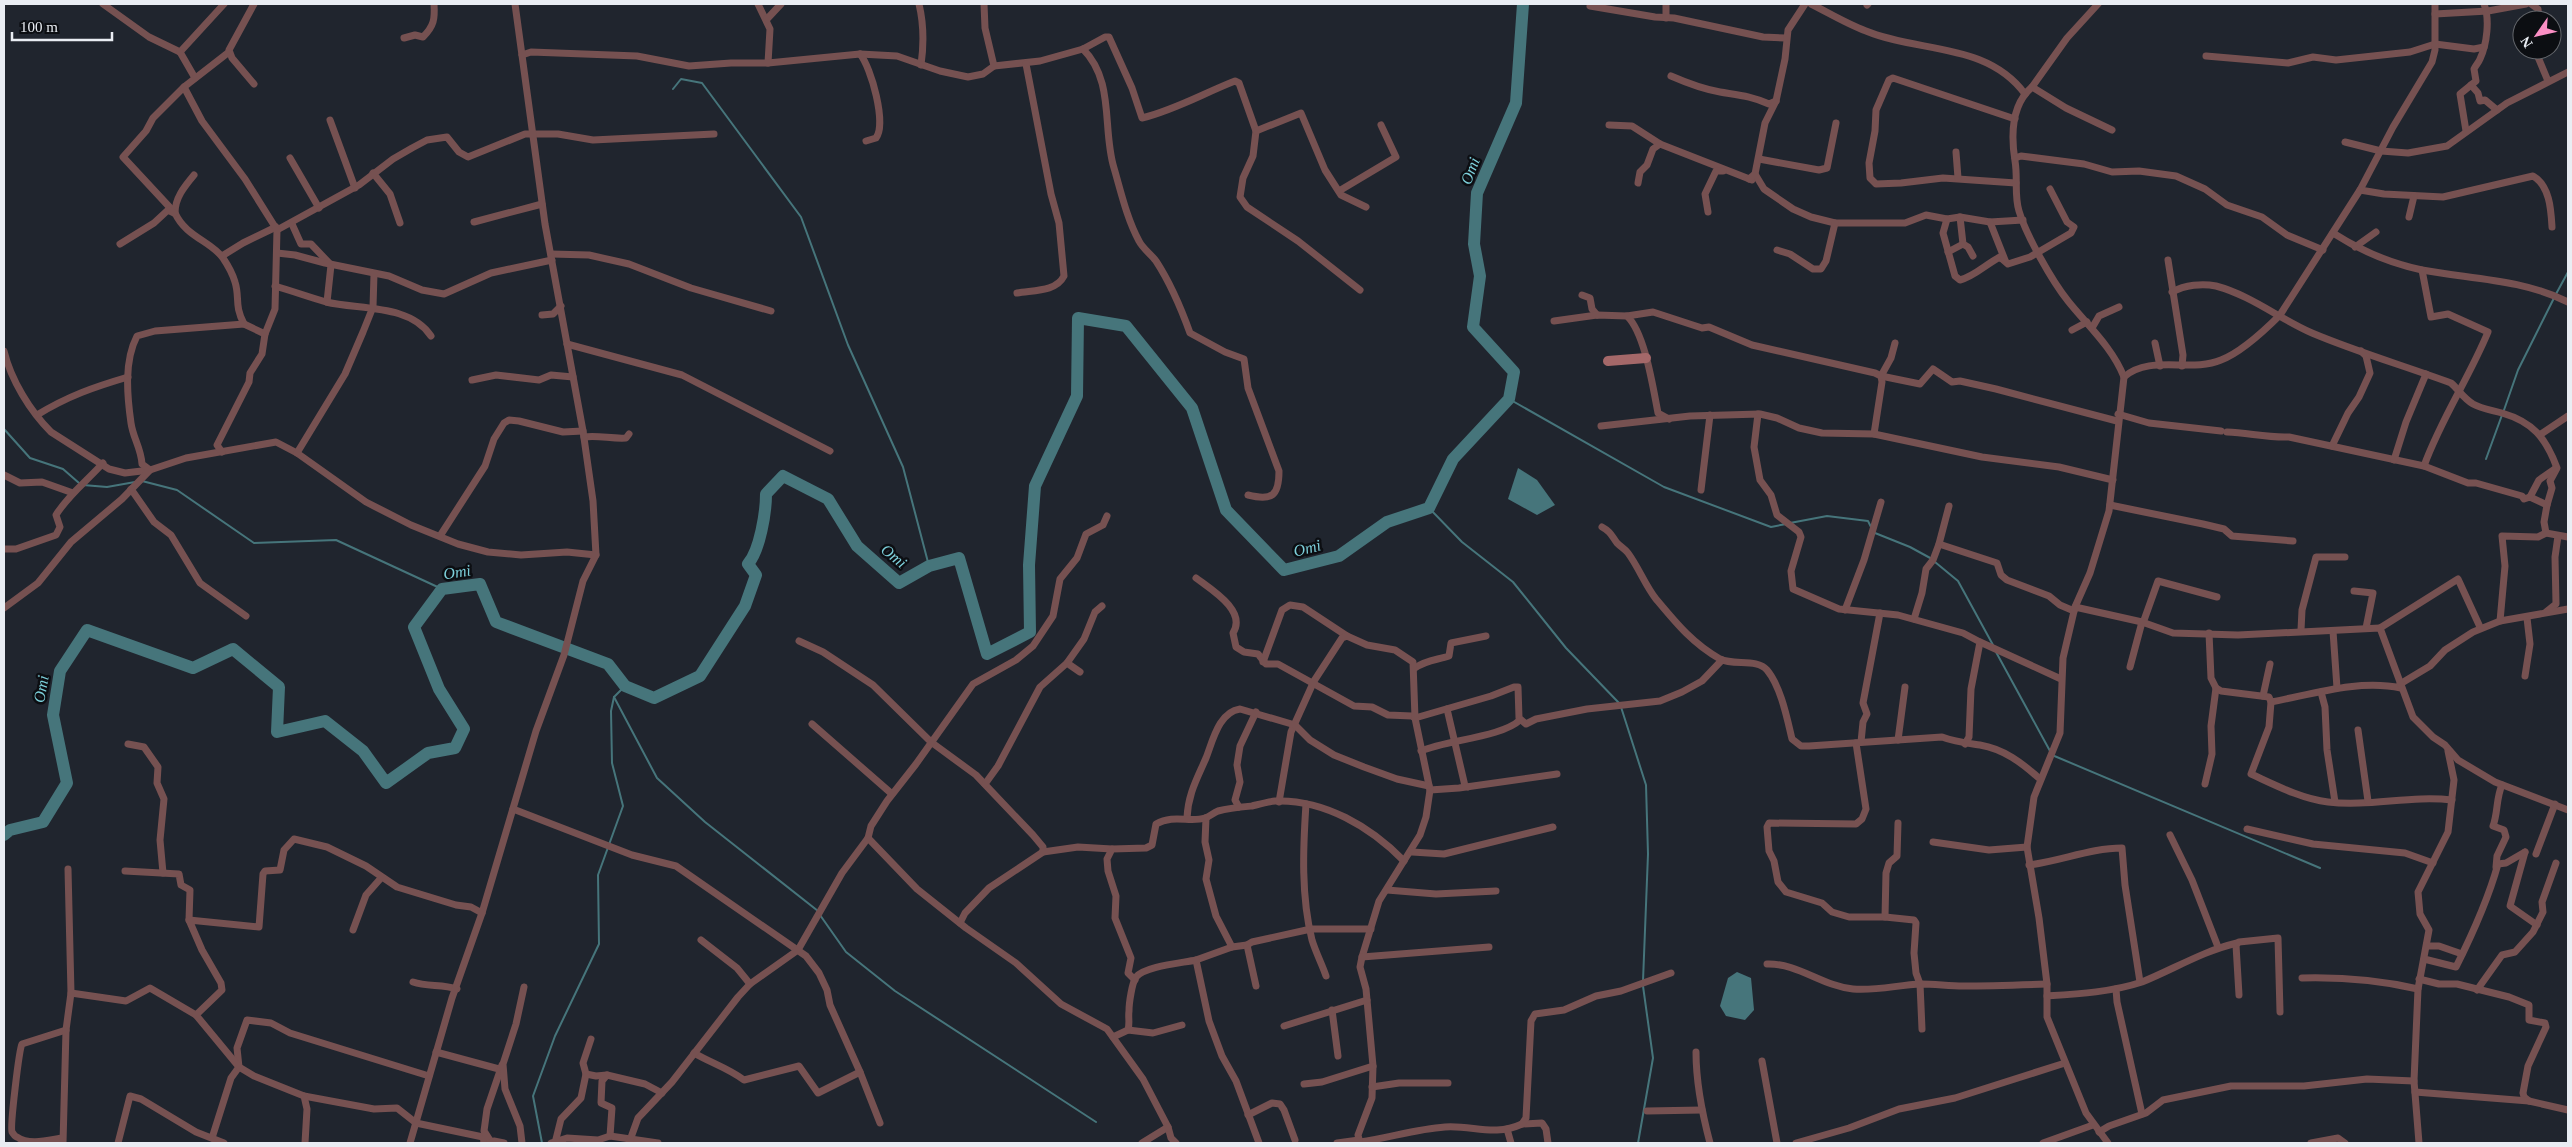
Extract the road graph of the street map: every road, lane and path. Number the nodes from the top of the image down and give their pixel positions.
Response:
1 (103, 4) edge
2 (224, 4) edge
3 (254, 4) edge
4 (434, 4) edge
5 (515, 4) edge
6 (758, 4) edge
7 (781, 4) edge
8 (919, 4) edge
9 (984, 4) edge
10 (1666, 4) edge
11 (1805, 4) edge
12 (1811, 4) edge
13 (2098, 4) edge
14 (2435, 4) edge
15 (2484, 4) edge
16 (2526, 4) edge
17 (1590, 6) dead end
18 (2488, 11) junction
19 (2435, 14) junction
20 (1666, 18) junction
21 (767, 19) junction
22 (404, 38) dead end
23 (1786, 38) junction
24 (2435, 44) junction
25 (2484, 47) junction
26 (1083, 49) junction
27 (180, 52) junction
28 (229, 52) junction
29 (860, 54) junction
30 (522, 55) junction
31 (2206, 56) dead end
32 (2539, 60) edge
33 (768, 63) junction
34 (1026, 64) junction
35 (921, 65) junction
36 (994, 66) junction
37 (2568, 72) edge
38 (1671, 76) dead end
39 (195, 78) junction
40 (2548, 81) junction
41 (254, 84) dead end
42 (2471, 85) junction
43 (184, 87) junction
44 (2032, 87) junction
45 (2025, 94) junction
46 (1776, 100) junction
47 (2497, 110) junction
48 (2015, 119) junction
49 (330, 120) dead end
50 (1836, 124) dead end
51 (1609, 125) dead end
52 (1381, 126) dead end
53 (2112, 130) dead end
54 (2466, 131) junction
55 (1256, 132) junction
56 (714, 134) dead end
57 (534, 136) junction
58 (866, 141) dead end
59 (2345, 142) dead end
60 (1660, 144) junction
61 (2381, 151) junction
62 (1956, 152) dead end
63 (290, 158) dead end
64 (2015, 158) junction
65 (1758, 159) junction
66 (1726, 170) junction
67 (373, 173) junction
68 (194, 176) dead end
69 (1752, 177) junction
70 (1958, 178) junction
71 (1638, 183) dead end
72 (2016, 183) junction
73 (355, 188) junction
74 (2050, 189) dead end
75 (2360, 190) junction
76 (1339, 191) junction
77 (2414, 196) junction
78 (542, 204) junction
79 (1366, 207) dead end
80 (319, 208) junction
81 (1708, 212) dead end
82 (175, 213) junction
83 (1960, 217) junction
84 (2409, 217) dead end
85 (1946, 220) junction
86 (2023, 220) junction
87 (474, 222) dead end
88 (1835, 222) junction
89 (1990, 222) junction
90 (400, 223) dead end
91 (292, 224) junction
92 (2552, 227) dead end
93 (277, 229) junction
94 (2376, 232) dead end
95 (2333, 233) junction
96 (120, 244) dead end
97 (1963, 244) junction
98 (2355, 247) junction
99 (1777, 250) dead end
100 (2038, 250) junction
101 (2323, 250) junction
102 (1948, 252) junction
103 (277, 254) junction
104 (222, 256) junction
105 (1973, 256) dead end
106 (551, 257) junction
107 (2005, 260) junction
108 (2168, 260) dead end
109 (331, 265) junction
110 (2422, 270) junction
111 (374, 274) junction
112 (274, 286) junction
113 (1360, 290) dead end
114 (2172, 292) junction
115 (1017, 293) dead end
116 (1582, 295) dead end
117 (327, 302) junction
118 (2568, 302) edge
119 (560, 306) junction
120 (373, 307) junction
121 (2119, 307) dead end
122 (772, 311) dead end
123 (542, 315) dead end
124 (1598, 315) junction
125 (2280, 315) junction
126 (1627, 316) junction
127 (1554, 321) dead end
128 (244, 324) junction
129 (2090, 325) junction
130 (2072, 330) dead end
131 (265, 334) junction
132 (431, 336) dead end
133 (1895, 343) dead end
134 (2155, 343) dead end
135 (568, 344) junction
136 (2361, 350) junction
137 (4, 351) edge
138 (1646, 358) junction
139 (1608, 361) dead end
140 (2119, 363) junction
141 (2160, 366) junction
142 (2182, 366) junction
143 (2135, 368) junction
144 (2426, 374) junction
145 (1881, 376) junction
146 (128, 377) junction
147 (574, 377) junction
148 (2124, 377) junction
149 (472, 380) dead end
150 (2460, 391) junction
151 (1758, 414) junction
152 (37, 415) junction
153 (1710, 415) junction
154 (2568, 416) edge
155 (2118, 418) junction
156 (1670, 419) junction
157 (1601, 426) dead end
158 (584, 433) junction
159 (629, 434) dead end
160 (1874, 434) junction
161 (2541, 434) junction
162 (2332, 446) junction
163 (830, 451) dead end
164 (222, 452) junction
165 (297, 453) junction
166 (2394, 460) junction
167 (103, 463) junction
168 (2424, 466) junction
169 (2557, 468) junction
170 (150, 470) junction
171 (4, 475) edge
172 (2113, 480) junction
173 (131, 489) junction
174 (1701, 490) dead end
175 (73, 494) junction
176 (1248, 495) dead end
177 (2530, 497) junction
178 (1881, 502) dead end
179 (2110, 505) junction
180 (2547, 505) junction
181 (1948, 506) dead end
182 (1107, 516) dead end
183 (1602, 528) dead end
184 (2546, 533) junction
185 (440, 536) junction
186 (2558, 536) junction
187 (2568, 537) edge
188 (2293, 541) dead end
189 (1939, 544) junction
190 (4, 549) edge
191 (596, 555) junction
192 (2345, 556) dead end
193 (1196, 578) dead end
194 (2354, 591) dead end
195 (2217, 597) dead end
196 (1102, 606) dead end
197 (4, 608) edge
198 (2075, 609) junction
199 (2568, 609) edge
200 (1845, 610) junction
201 (1880, 613) junction
202 (2543, 613) junction
203 (246, 616) dead end
204 (2527, 618) junction
205 (1914, 619) junction
206 (2500, 621) junction
207 (2143, 622) junction
208 (2480, 626) dead end
209 (2366, 628) junction
210 (2380, 628) junction
211 (2301, 630) junction
212 (2333, 631) junction
213 (2209, 633) junction
214 (1347, 636) junction
215 (1486, 636) dead end
216 (799, 642) dead end
217 (1980, 642) junction
218 (1722, 660) junction
219 (1263, 662) junction
220 (1067, 663) junction
221 (2270, 664) dead end
222 (2130, 667) dead end
223 (1415, 668) junction
224 (1080, 672) dead end
225 (2525, 676) dead end
226 (2061, 679) junction
227 (1312, 685) junction
228 (2401, 686) junction
229 (1905, 687) dead end
230 (2216, 688) junction
231 (2337, 688) junction
232 (2321, 692) junction
233 (2263, 696) junction
234 (2272, 702) junction
235 (1447, 709) junction
236 (1256, 712) junction
237 (1415, 718) junction
238 (1520, 720) junction
239 (812, 724) dead end
240 (1295, 725) junction
241 (2358, 730) dead end
242 (1454, 740) junction
243 (1898, 740) junction
244 (932, 742) junction
245 (1858, 743) junction
246 (128, 744) dead end
247 (1965, 744) junction
248 (1421, 751) junction
249 (2448, 751) junction
250 (1557, 774) dead end
251 (2040, 779) junction
252 (985, 784) junction
253 (2205, 784) dead end
254 (2502, 785) junction
255 (1469, 787) junction
256 (1430, 788) junction
257 (892, 794) junction
258 (2452, 800) junction
259 (2368, 801) junction
260 (1280, 802) junction
261 (2335, 802) junction
262 (1306, 804) junction
263 (2555, 804) junction
264 (1239, 807) junction
265 (513, 809) junction
266 (2568, 810) edge
267 (1187, 818) junction
268 (1206, 818) junction
269 (1898, 823) dead end
270 (1553, 827) dead end
271 (2247, 829) dead end
272 (2170, 835) dead end
273 (868, 838) junction
274 (1933, 842) dead end
275 (2027, 847) junction
276 (1112, 849) junction
277 (1043, 852) junction
278 (1412, 852) junction
279 (2536, 854) dead end
280 (1404, 861) junction
281 (2433, 863) junction
282 (2556, 863) dead end
283 (2029, 865) junction
284 (68, 868) dead end
285 (125, 871) dead end
286 (2496, 872) junction
287 (163, 873) junction
288 (381, 878) junction
289 (1387, 890) junction
290 (1496, 891) dead end
291 (482, 913) junction
292 (1885, 917) junction
293 (190, 920) junction
294 (960, 923) junction
295 (2537, 925) junction
296 (1311, 929) junction
297 (1372, 929) junction
298 (353, 930) dead end
299 (701, 940) dead end
300 (2237, 943) junction
301 (1247, 945) junction
302 (2428, 946) junction
303 (1232, 947) junction
304 (1489, 947) dead end
305 (2218, 948) junction
306 (798, 950) junction
307 (2462, 954) junction
308 (1362, 957) junction
309 (2424, 959) junction
310 (1196, 960) junction
311 (1767, 964) dead end
312 (1671, 973) dead end
313 (1326, 976) dead end
314 (2302, 978) dead end
315 (2419, 979) junction
316 (1134, 980) junction
317 (412, 982) dead end
318 (2140, 982) junction
319 (750, 984) junction
320 (1920, 984) junction
321 (2047, 984) junction
322 (1256, 986) dead end
323 (524, 987) dead end
324 (457, 989) junction
325 (2116, 989) junction
326 (2418, 989) junction
327 (2477, 990) junction
328 (71, 993) junction
329 (2239, 994) dead end
330 (2047, 996) junction
331 (1366, 1000) junction
332 (1332, 1010) junction
333 (2280, 1012) dead end
334 (196, 1015) junction
335 (1182, 1025) dead end
336 (1284, 1026) dead end
337 (66, 1030) junction
338 (1128, 1030) junction
339 (1922, 1030) dead end
340 (1113, 1037) junction
341 (591, 1039) dead end
342 (436, 1052) junction
343 (1696, 1052) dead end
344 (694, 1053) junction
345 (1338, 1056) dead end
346 (1762, 1061) dead end
347 (2064, 1062) junction
348 (501, 1066) junction
349 (1373, 1066) junction
350 (239, 1067) junction
351 (860, 1072) junction
352 (586, 1074) junction
353 (607, 1075) junction
354 (429, 1076) junction
355 (2414, 1081) junction
356 (1448, 1083) dead end
357 (1304, 1084) dead end
358 (1372, 1087) junction
359 (2415, 1092) junction
360 (662, 1093) junction
361 (304, 1096) junction
362 (2529, 1101) junction
363 (1702, 1110) junction
364 (2568, 1110) edge
365 (1648, 1111) dead end
366 (2142, 1114) junction
367 (1248, 1115) junction
368 (416, 1123) junction
369 (880, 1123) dead end
370 (1522, 1124) junction
371 (2093, 1125) junction
372 (1168, 1127) junction
373 (1507, 1129) junction
374 (2099, 1132) junction
375 (610, 1136) junction
376 (212, 1138) junction
377 (1296, 1140) dead end
378 (63, 1141) edge
379 (629, 1141) edge
380 (1360, 1142) edge
381 (118, 1143) edge
382 (224, 1143) edge
383 (305, 1143) edge
384 (410, 1143) edge
385 (488, 1143) edge
386 (504, 1143) edge
387 (522, 1143) edge
388 (551, 1143) edge
389 (555, 1143) edge
390 (658, 1143) edge
391 (1142, 1143) edge
392 (1176, 1143) edge
393 (1258, 1143) edge
394 (1337, 1143) edge
395 (1511, 1143) edge
396 (1548, 1143) edge
397 (1710, 1143) edge
398 (1777, 1143) edge
399 (1796, 1143) edge
400 (2043, 1143) edge
401 (2108, 1143) edge
402 (2311, 1143) edge
403 (2345, 1143) edge
404 (2420, 1143) edge

1 - 27 street
2 - 27 street
3 - 28 street
4 - 22 street
5 - 30 street
6 - 21 street
7 - 21 street
8 - 35 street
9 - 36 street
10 - 20 street
11 - 23 street
12 - 45 street
13 - 44 street
14 - 19 street
15 - 18 street
16 - 18 street
17 - 20 street
18 - 19 street
18 - 25 street
19 - 24 street
20 - 23 street
21 - 33 street
23 - 46 street
24 - 25 street
24 - 31 street
24 - 61 street
25 - 42 street
26 - 34 street
26 - 55 street
26 - 176 street
27 - 39 street
28 - 39 street
28 - 41 street
29 - 33 street
29 - 35 street
29 - 58 street
30 - 33 street
30 - 57 street
32 - 40 street
34 - 36 street
34 - 115 street
35 - 36 street
37 - 40 street
38 - 46 street
39 - 43 street
40 - 47 street
42 - 47 street
42 - 54 street
43 - 82 street
43 - 93 street
44 - 45 street
44 - 53 street
45 - 48 street
46 - 65 street
47 - 54 street
48 - 64 street
48 - 70 street
49 - 73 street
50 - 65 street
51 - 60 street
52 - 76 street
54 - 61 street
55 - 76 street
55 - 113 street
56 - 57 street
57 - 67 street
57 - 78 street
59 - 61 street
60 - 66 street
60 - 71 street
61 - 75 street
62 - 70 street
63 - 80 street
64 - 72 street
64 - 101 street
65 - 69 street
66 - 69 street
66 - 81 street
67 - 73 street
67 - 90 street
68 - 82 street
69 - 88 street
70 - 72 street
72 - 86 street
73 - 80 street
74 - 100 street
75 - 77 street
75 - 95 street
76 - 79 street
77 - 84 street
77 - 92 street
78 - 87 street
78 - 106 street
80 - 91 street
82 - 96 street
82 - 104 street
83 - 85 street
83 - 89 street
83 - 97 street
85 - 88 street
85 - 102 street
86 - 89 street
86 - 100 street
88 - 99 street
89 - 107 street
91 - 93 street
91 - 109 street
93 - 103 street
93 - 104 street
94 - 98 street
95 - 98 street
95 - 101 street
97 - 102 street
97 - 105 street
98 - 110 street
100 - 107 street
100 - 129 street
101 - 125 street
102 - 107 street
103 - 109 street
103 - 112 street
104 - 128 street
106 - 111 street
106 - 119 street
106 - 122 street
108 - 114 street
109 - 111 street
109 - 117 street
110 - 118 street
110 - 150 street
111 - 120 street
112 - 117 street
112 - 131 street
114 - 125 street
114 - 142 street
116 - 124 street
117 - 120 street
119 - 123 street
119 - 135 street
120 - 132 street
120 - 165 street
121 - 129 street
124 - 126 street
124 - 127 street
125 - 136 street
125 - 142 street
126 - 138 street
126 - 145 street
128 - 131 street
128 - 146 street
129 - 130 street
129 - 140 street
131 - 164 street
133 - 145 street
134 - 141 street
135 - 147 street
135 - 163 street
136 - 144 street
136 - 162 street
137 - 152 street
138 - 139 street
138 - 156 street
140 - 143 street
140 - 148 street
141 - 142 street
141 - 143 street
143 - 148 street
144 - 150 street
144 - 166 street
145 - 155 street
145 - 160 street
146 - 152 street
146 - 170 street
147 - 149 street
147 - 158 street
148 - 155 street
150 - 161 street
150 - 168 street
151 - 153 street
151 - 160 street
151 - 200 street
152 - 167 street
153 - 156 street
153 - 174 street
154 - 161 street
155 - 162 street
155 - 172 street
156 - 157 street
158 - 159 street
158 - 185 street
158 - 191 street
160 - 172 street
161 - 169 street
162 - 166 street
164 - 165 street
164 - 170 street
165 - 185 street
166 - 168 street
167 - 170 street
167 - 175 street
168 - 177 street
169 - 177 street
169 - 180 street
170 - 173 street
171 - 175 street
172 - 179 street
173 - 197 street
173 - 203 street
175 - 190 street
177 - 180 street
178 - 200 street
179 - 188 street
179 - 198 street
180 - 184 street
181 - 189 street
182 - 244 street
183 - 218 street
184 - 186 street
184 - 206 street
185 - 191 street
186 - 187 street
186 - 202 street
189 - 198 street
189 - 205 street
191 - 265 street
192 - 211 street
193 - 219 street
194 - 209 street
195 - 207 street
196 - 220 street
198 - 207 street
198 - 226 street
199 - 202 street
200 - 201 street
201 - 205 street
201 - 245 street
202 - 204 street
204 - 206 street
204 - 225 street
205 - 217 street
206 - 228 street
207 - 213 street
207 - 222 street
208 - 210 street
209 - 210 street
209 - 212 street
210 - 228 street
211 - 212 street
211 - 213 street
212 - 231 street
213 - 230 street
214 - 219 street
214 - 223 street
214 - 227 street
215 - 223 street
216 - 244 street
217 - 226 street
217 - 247 street
218 - 238 street
218 - 245 street
219 - 227 street
220 - 224 street
220 - 252 street
221 - 233 street
223 - 237 street
226 - 251 street
227 - 237 street
227 - 240 street
228 - 231 street
228 - 249 street
229 - 243 street
230 - 233 street
230 - 253 street
231 - 232 street
232 - 234 street
232 - 261 street
233 - 234 street
234 - 261 street
235 - 237 street
235 - 238 street
235 - 242 street
236 - 240 street
236 - 264 street
236 - 267 street
237 - 248 street
238 - 242 street
239 - 257 street
240 - 256 street
240 - 260 street
241 - 259 street
242 - 248 street
242 - 255 street
243 - 245 street
243 - 247 street
244 - 252 street
244 - 257 street
245 - 292 street
246 - 287 street
247 - 251 street
248 - 256 street
249 - 254 street
249 - 258 street
250 - 255 street
251 - 275 street
252 - 277 street
254 - 263 street
254 - 286 street
255 - 256 street
256 - 278 street
257 - 273 street
258 - 259 street
258 - 281 street
259 - 261 street
260 - 262 street
260 - 264 street
262 - 280 street
262 - 296 street
263 - 266 street
263 - 279 street
264 - 268 street
265 - 291 street
265 - 306 street
267 - 268 street
267 - 276 street
268 - 303 street
269 - 292 street
270 - 278 street
271 - 281 street
272 - 305 street
273 - 294 street
273 - 306 street
274 - 275 street
275 - 283 street
276 - 277 street
276 - 316 street
277 - 294 street
278 - 280 street
280 - 289 street
281 - 302 street
282 - 295 street
283 - 318 street
283 - 321 street
284 - 328 street
285 - 287 street
286 - 295 street
286 - 307 street
287 - 293 street
288 - 291 street
288 - 293 street
288 - 298 street
289 - 290 street
289 - 297 street
291 - 324 street
292 - 320 street
293 - 334 street
294 - 340 street
295 - 327 street
296 - 297 street
296 - 301 street
296 - 313 street
297 - 308 street
299 - 319 street
300 - 305 street
300 - 329 street
300 - 333 street
301 - 303 street
301 - 322 street
302 - 307 street
302 - 309 street
303 - 310 street
304 - 308 street
305 - 318 street
306 - 319 street
306 - 351 street
307 - 309 street
308 - 331 street
309 - 315 street
310 - 316 street
310 - 367 street
311 - 320 street
312 - 370 street
314 - 326 street
315 - 326 street
315 - 327 street
316 - 338 street
317 - 324 street
318 - 325 street
319 - 344 street
320 - 321 street
320 - 339 street
321 - 330 street
323 - 348 street
324 - 342 street
325 - 330 street
325 - 366 street
326 - 355 street
327 - 362 street
328 - 334 street
328 - 337 street
330 - 347 street
331 - 332 street
331 - 349 street
332 - 336 street
332 - 345 street
334 - 350 street
335 - 338 street
337 - 378 street
337 - 378 street
338 - 340 street
340 - 372 street
341 - 352 street
342 - 348 street
342 - 354 street
343 - 363 street
344 - 351 street
344 - 360 street
346 - 398 street
347 - 371 street
347 - 399 street
348 - 385 street
348 - 387 street
349 - 357 street
349 - 358 street
350 - 354 street
350 - 361 street
350 - 376 street
351 - 369 street
352 - 353 street
352 - 389 street
353 - 360 street
353 - 375 street
354 - 368 street
355 - 359 street
355 - 366 street
356 - 358 street
358 - 380 street
359 - 362 street
359 - 404 street
360 - 379 street
361 - 368 street
361 - 383 street
362 - 364 street
363 - 365 street
363 - 397 street
366 - 374 street
367 - 377 street
367 - 393 street
368 - 384 street
368 - 385 street
370 - 373 street
370 - 396 street
371 - 374 street
371 - 400 street
372 - 391 street
372 - 392 street
373 - 380 street
373 - 395 street
374 - 401 street
375 - 379 street
375 - 389 street
376 - 381 street
376 - 382 street
379 - 390 street
380 - 394 street
385 - 386 street
388 - 389 street
402 - 403 street

